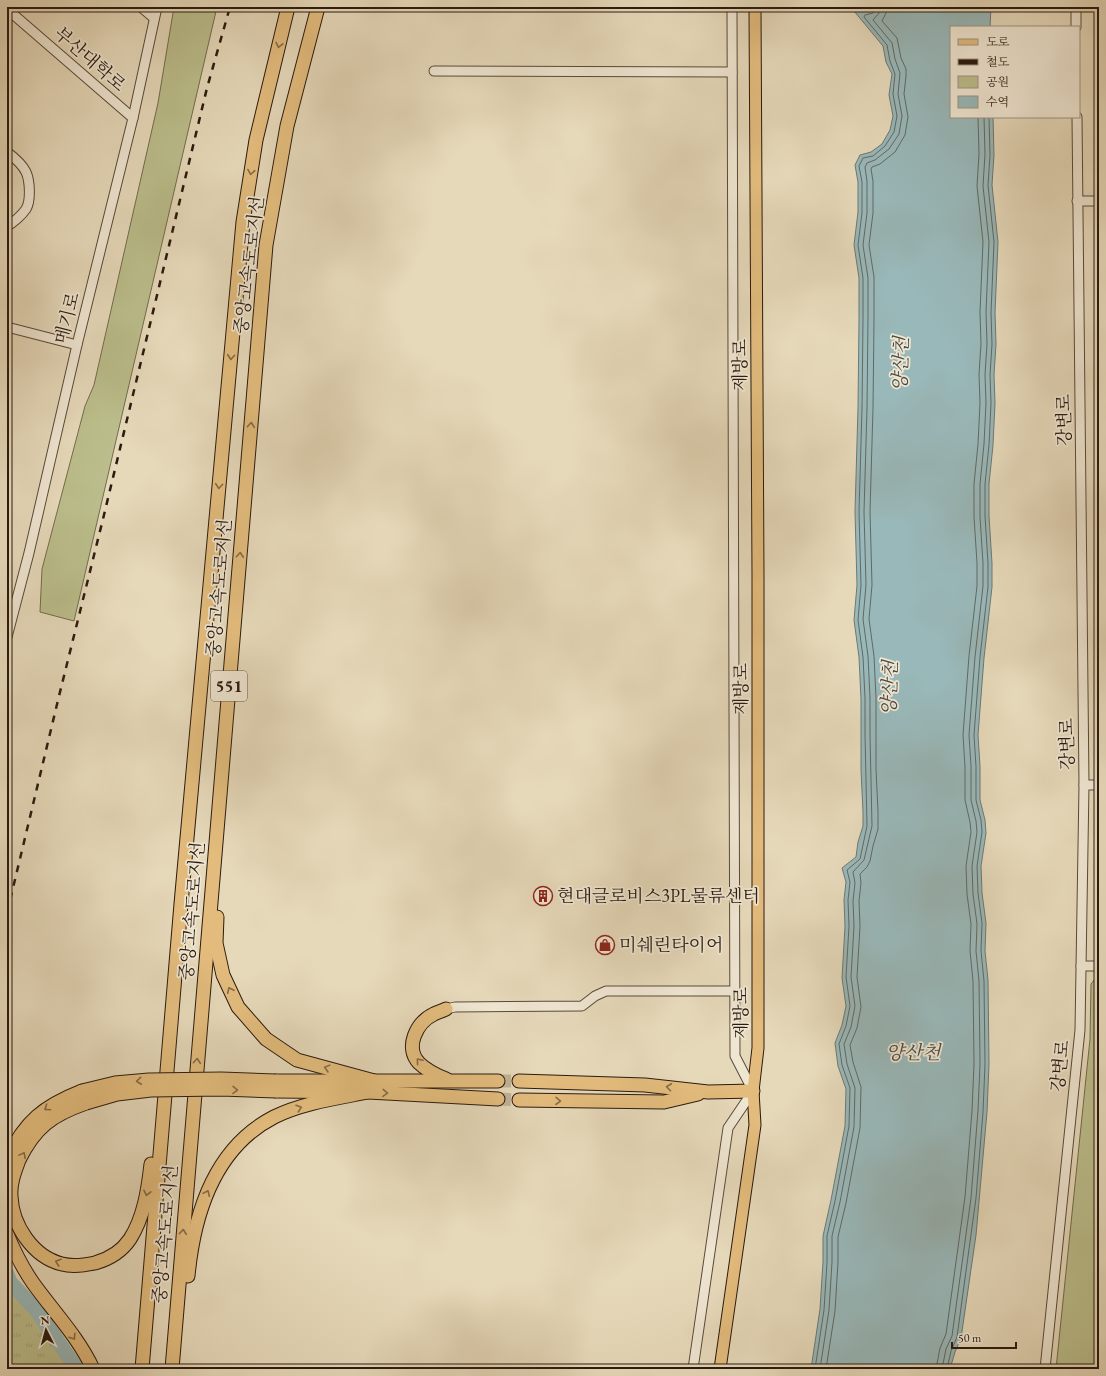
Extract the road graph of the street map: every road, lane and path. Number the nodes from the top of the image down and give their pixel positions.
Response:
1 (141, 7) edge
2 (157, 7) edge
3 (288, 7) edge
4 (318, 7) edge
5 (732, 7) edge
6 (755, 7) edge
7 (1076, 7) edge
8 (7, 9) edge
9 (154, 18) junction
10 (1076, 26) edge
11 (434, 71) dead end
12 (732, 72) junction
13 (133, 118) junction
14 (1076, 118) edge
15 (7, 152) edge
16 (1077, 201) junction
17 (1099, 201) edge
18 (7, 226) edge
19 (7, 327) edge
20 (77, 345) junction
21 (238, 585) junction
22 (7, 637) edge
23 (1084, 785) junction
24 (1099, 785) edge
25 (1081, 966) junction
26 (1099, 966) edge
27 (175, 989) junction
28 (735, 992) junction
29 (446, 1009) joint
30 (451, 1081) junction
31 (498, 1081) tunnel mouth
32 (519, 1081) tunnel mouth
33 (378, 1082) junction
34 (276, 1086) junction
35 (753, 1091) junction
36 (368, 1092) junction
37 (708, 1092) junction
38 (84, 1097) junction
39 (498, 1099) tunnel mouth
40 (519, 1100) tunnel mouth
41 (7, 1158) edge
42 (7, 1234) edge
43 (93, 1369) edge
44 (142, 1369) edge
45 (172, 1369) edge
46 (179, 1369) edge
47 (693, 1369) edge
48 (720, 1369) edge
49 (1045, 1369) edge

1 - 9 street
2 - 9 street, 메기로
3 -> 27 highway, 중앙고속도로지선 / 551
21 -> 4 highway, 중앙고속도로지선 / 551
5 - 12 street
6 - 35 main road, 제방로
7 - 10 street
8 - 13 street, 부산대학로
9 - 13 street, 메기로
11 - 12 street
12 - 28 street
13 - 20 street, 메기로
14 - 16 street, 강변로
15 - 18 street
16 - 17 street
16 - 23 street, 강변로
19 - 20 street
20 - 22 street, 메기로
33 -> 21 highway
45 -> 21 highway, 중앙고속도로지선 / 551
23 - 24 street
23 - 25 street, 강변로
25 - 26 street
25 - 49 street, 강변로
27 -> 38 highway
27 - 44 highway, 중앙고속도로지선 / 551
28 - 29 street
28 - 35 street
30 -> 29 highway
30 - 31 highway
30 - 33 highway
37 -> 32 highway
33 - 34 highway
34 - 36 highway
34 - 38 highway, bridge
35 - 37 highway
35 - 47 street
35 - 48 main road, 제방로
36 -> 39 highway
46 -> 36 highway
40 -> 37 highway
38 -> 41 highway
42 -> 43 highway

